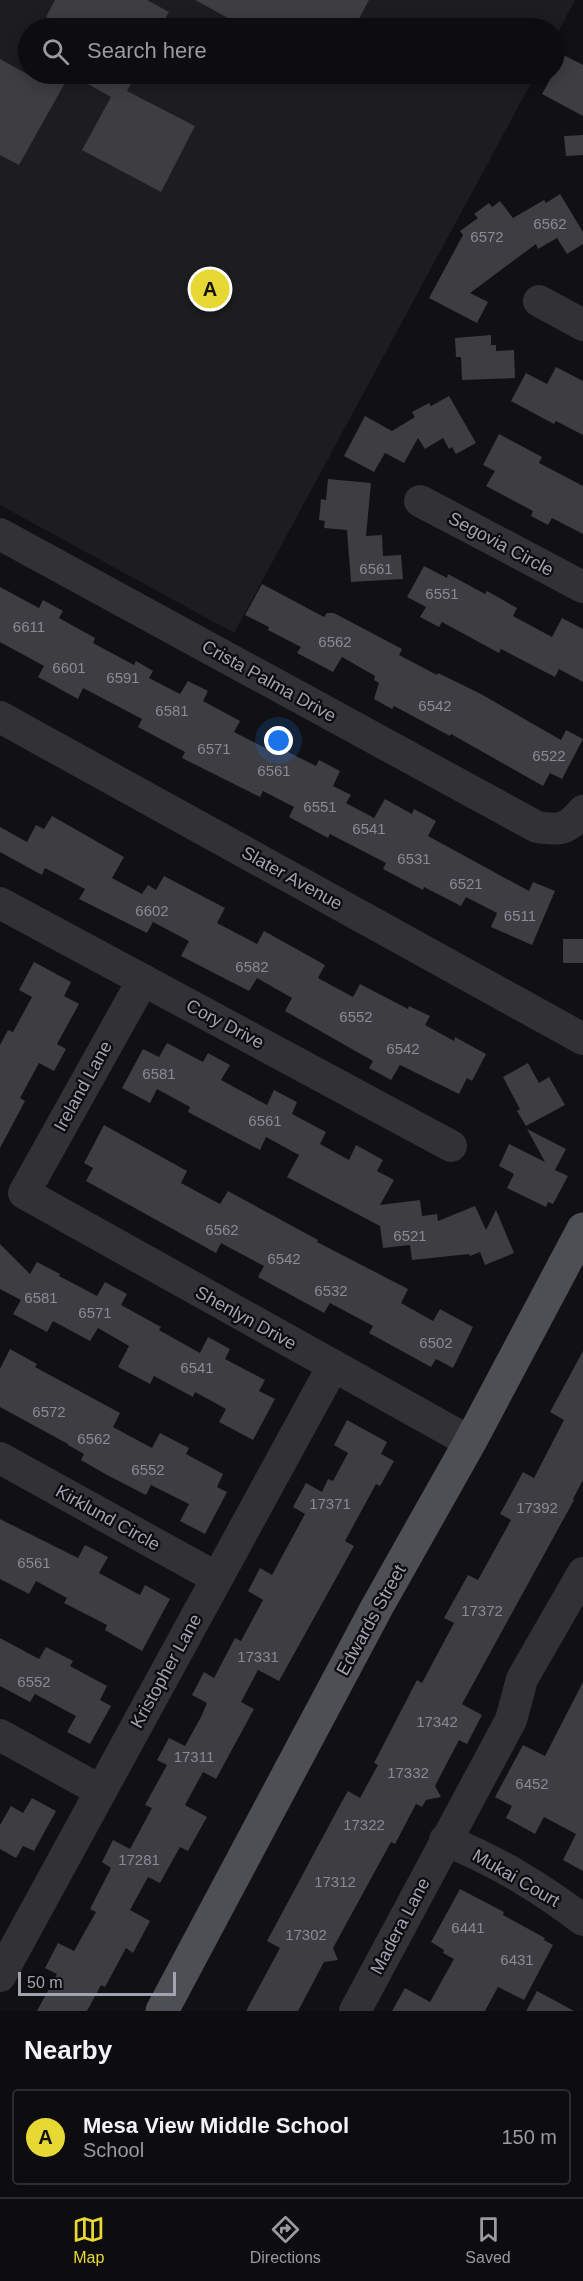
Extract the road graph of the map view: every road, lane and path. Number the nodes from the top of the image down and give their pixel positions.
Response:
1 (539, 301) dead end
2 (583, 325) edge
3 (420, 501) dead end
4 (0, 534) edge
5 (583, 587) edge
6 (0, 717) edge
7 (583, 811) edge
8 (0, 903) edge
9 (143, 980) junction
10 (583, 1039) edge
11 (451, 1146) dead end
12 (24, 1193) joint
13 (583, 1229) edge
14 (333, 1366) junction
15 (470, 1442) junction
16 (0, 1458) edge
17 (583, 1573) edge
18 (217, 1578) junction
19 (0, 1735) edge
20 (102, 1791) junction
21 (445, 1840) junction
22 (583, 1920) edge
23 (0, 1976) edge
24 (162, 2011) edge
25 (355, 2011) edge

1 - 2 street
3 - 5 street, Segovia Circle
4 - 7 street, Crista Palma Drive
6 - 10 street, Slater Avenue
8 - 9 street, Cory Drive
9 - 11 street, Cory Drive
9 - 12 street, Ireland Lane
12 - 14 street, Shenlyn Drive
13 - 15 main road, Edwards Street
14 - 15 street, Shenlyn Drive
14 - 18 street, Kristopher Lane
15 - 24 main road, Edwards Street
16 - 18 street, Kirklund Circle
17 - 21 street, Madera Lane
18 - 20 street, Kristopher Lane
19 - 20 street
20 - 23 street, Kristopher Lane
21 - 22 street, Mukai Court
21 - 25 street, Madera Lane

